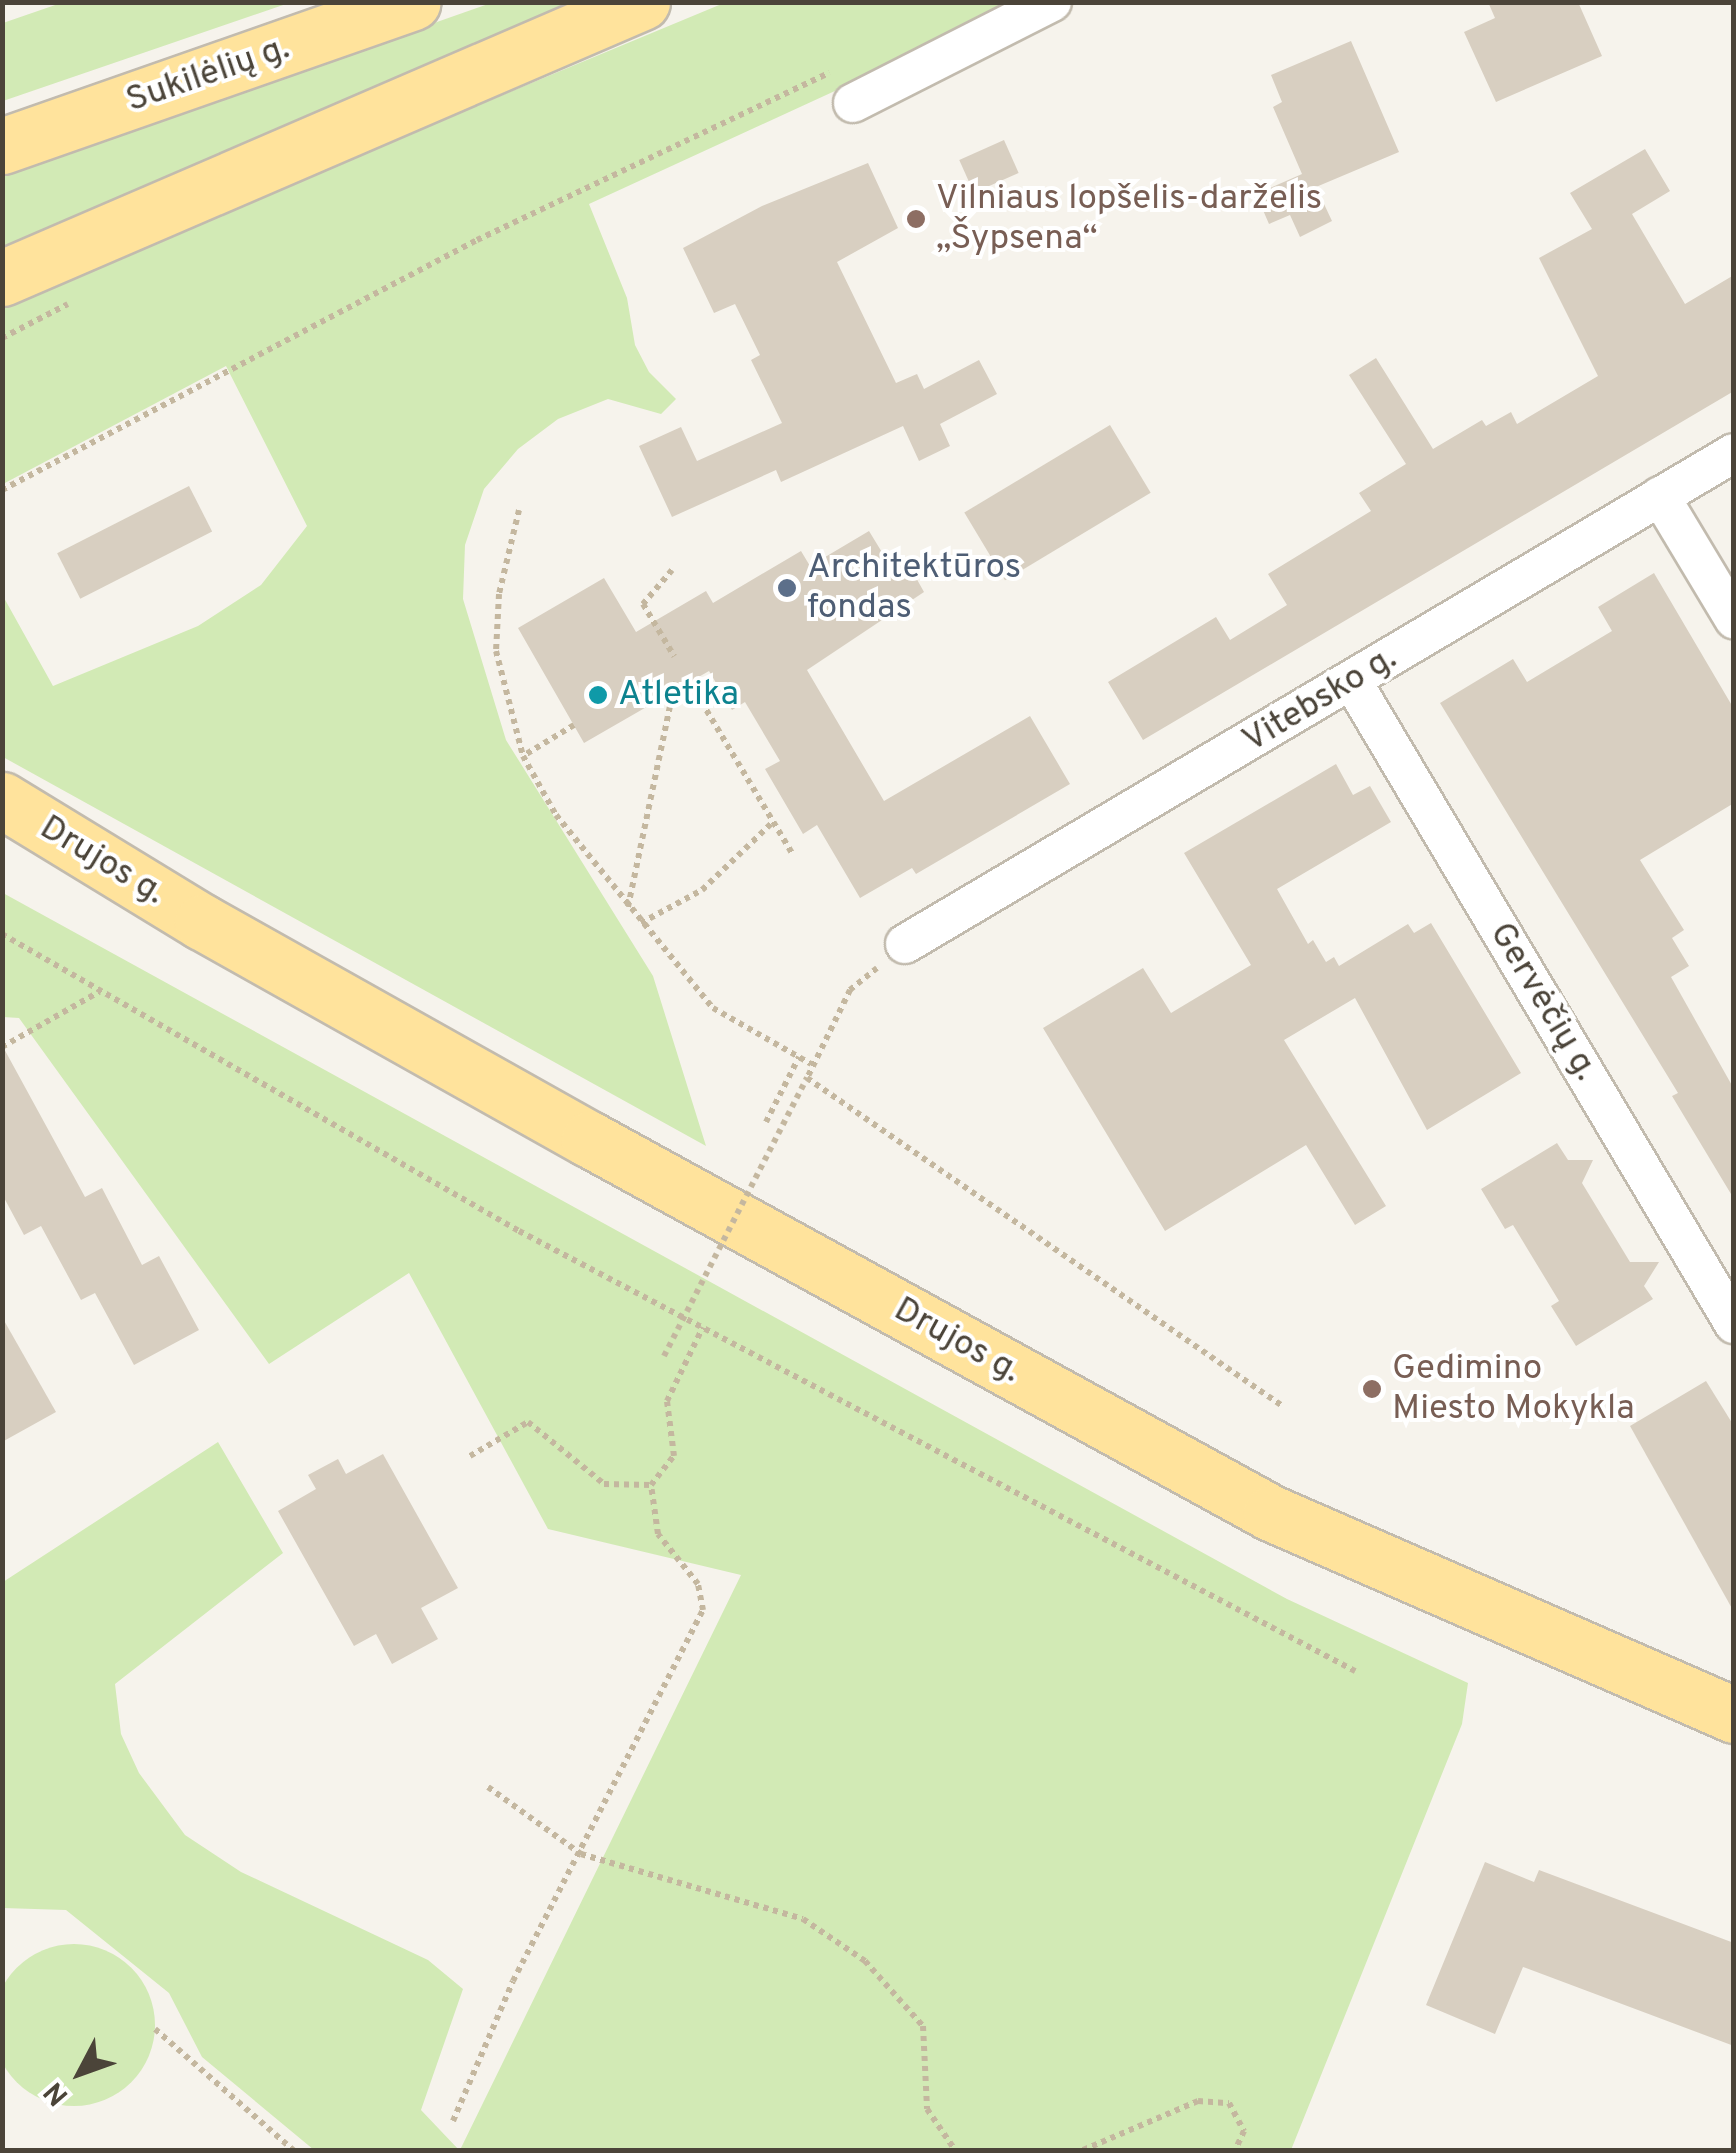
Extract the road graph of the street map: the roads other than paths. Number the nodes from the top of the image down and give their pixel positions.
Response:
1 (413, 2) edge
2 (642, 2) edge
3 (1052, 2) edge
4 (853, 104) dead end
5 (2, 146) edge
6 (2, 278) edge
7 (1734, 453) edge
8 (1660, 496) junction
9 (1734, 619) edge
10 (1352, 681) junction
11 (2, 800) edge
12 (2, 838) edge
13 (202, 922) junction
14 (905, 944) road end
15 (1734, 1324) edge
16 (1734, 1716) edge

1 - 5 main road, Sukilėlių g.
2 - 6 main road
3 - 4 street
7 - 8 street, Vitebsko g.
8 - 9 street
8 - 10 street, Vitebsko g.
10 - 14 street, Vitebsko g.
10 - 15 street, Gervėčių g.
11 - 13 main road, Drujos g.
12 - 13 main road, Drujos g.
13 - 16 main road, Drujos g.

